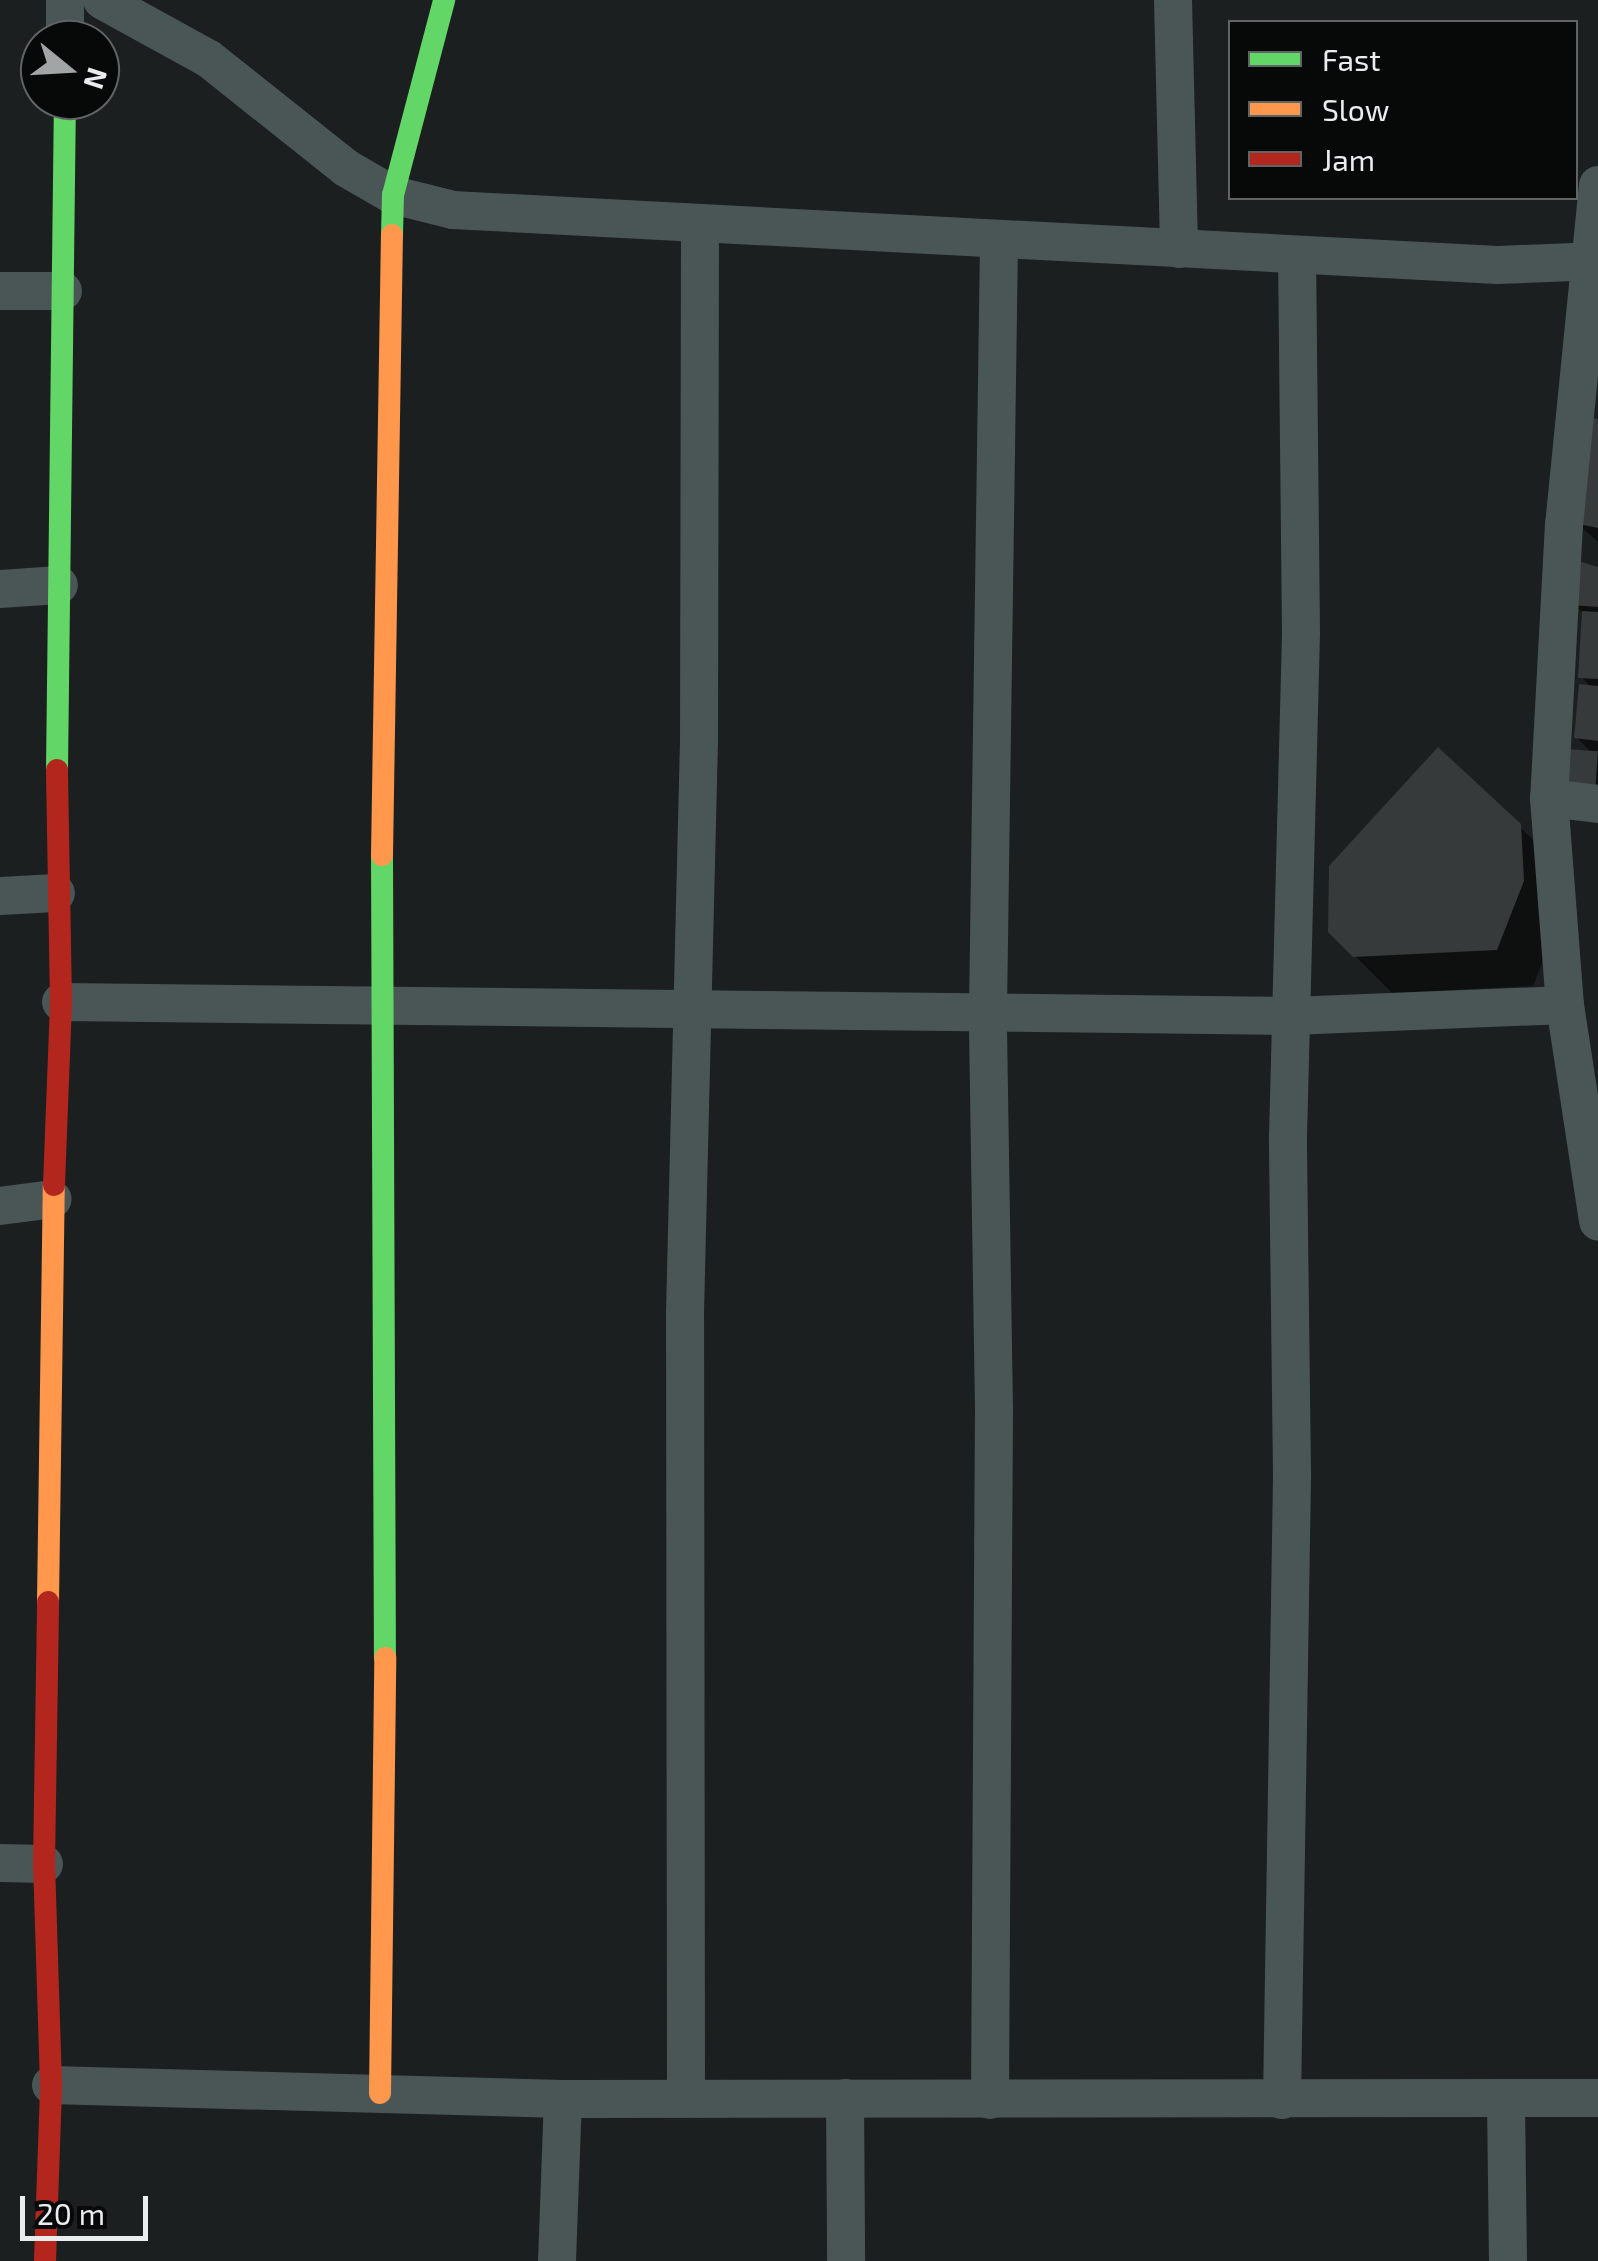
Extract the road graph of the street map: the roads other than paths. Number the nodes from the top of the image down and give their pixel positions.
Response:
1 (102, 0) edge
2 (444, 0) edge
3 (1172, 0) edge
4 (64, 120) edge
5 (1598, 184) edge
6 (392, 195) junction
7 (700, 224) junction
8 (1000, 242) junction
9 (1179, 248) junction
10 (1298, 254) junction
11 (1594, 260) edge
12 (0, 291) edge
13 (63, 292) junction
14 (1581, 528) edge
15 (59, 585) junction
16 (0, 589) edge
17 (1549, 798) junction
18 (1598, 804) edge
19 (56, 894) junction
20 (0, 896) edge
21 (61, 1002) junction
22 (380, 1005) junction
23 (988, 1010) junction
24 (692, 1011) junction
25 (1291, 1016) junction
26 (1579, 1030) edge
27 (1595, 1177) edge
28 (53, 1200) junction
29 (0, 1206) edge
30 (1598, 1221) edge
31 (0, 1863) edge
32 (44, 1864) junction
33 (51, 2085) junction
34 (380, 2093) junction
35 (686, 2098) junction
36 (845, 2098) junction
37 (1598, 2098) edge
38 (563, 2099) junction
39 (990, 2100) junction
40 (1282, 2100) junction
41 (1506, 2100) junction
42 (46, 2259) edge
43 (557, 2261) edge
44 (846, 2261) edge
45 (1508, 2261) edge

1 - 6 street
2 - 6 street
3 - 9 street
4 - 13 street
5 - 11 street
6 - 7 street
6 - 22 street
7 - 8 street
7 - 24 street
8 - 9 street
8 - 23 street
9 - 10 street
10 - 11 street
10 - 25 street
11 - 14 street
12 - 13 street
13 - 15 street
14 - 17 street
15 - 16 street
15 - 19 street
17 - 18 street
17 - 26 street
19 - 20 street
19 - 21 street
21 - 22 street
21 - 28 street
22 - 24 street
22 - 34 street
23 - 24 street
23 - 25 street
23 - 39 street
24 - 35 street
25 - 26 street
25 - 40 street
26 - 27 street
27 - 30 street
28 - 29 street
28 - 32 street
31 - 32 street
32 - 33 street
33 - 34 street
33 - 42 street
34 - 38 street
35 - 36 street
35 - 38 street
36 - 39 street
36 - 44 street
37 - 41 street
38 - 43 street
39 - 40 street
40 - 41 street
41 - 45 street

